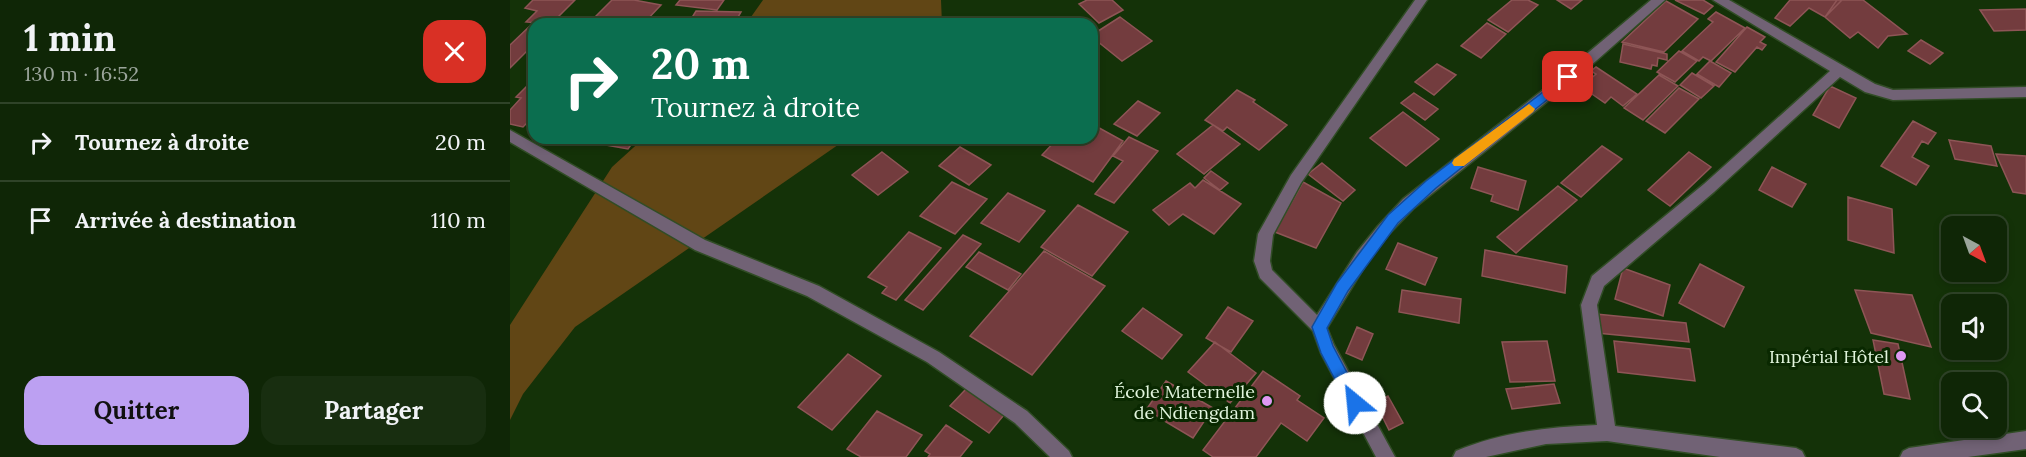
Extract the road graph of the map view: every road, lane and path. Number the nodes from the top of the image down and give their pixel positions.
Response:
1 (1421, 0) edge
2 (1659, 0) edge
3 (1719, 0) edge
4 (1838, 71) junction
5 (2026, 92) edge
6 (510, 135) edge
7 (1319, 327) junction
8 (1607, 433) junction
9 (2026, 440) edge
10 (1063, 457) edge
11 (1386, 457) edge
12 (1462, 457) edge
13 (1797, 457) edge
14 (1909, 457) edge

1 - 7 street
2 - 7 street
3 - 4 street
4 - 5 street
4 - 8 street
6 - 10 street
7 - 11 street
8 - 12 street
8 - 13 street
9 - 14 street

